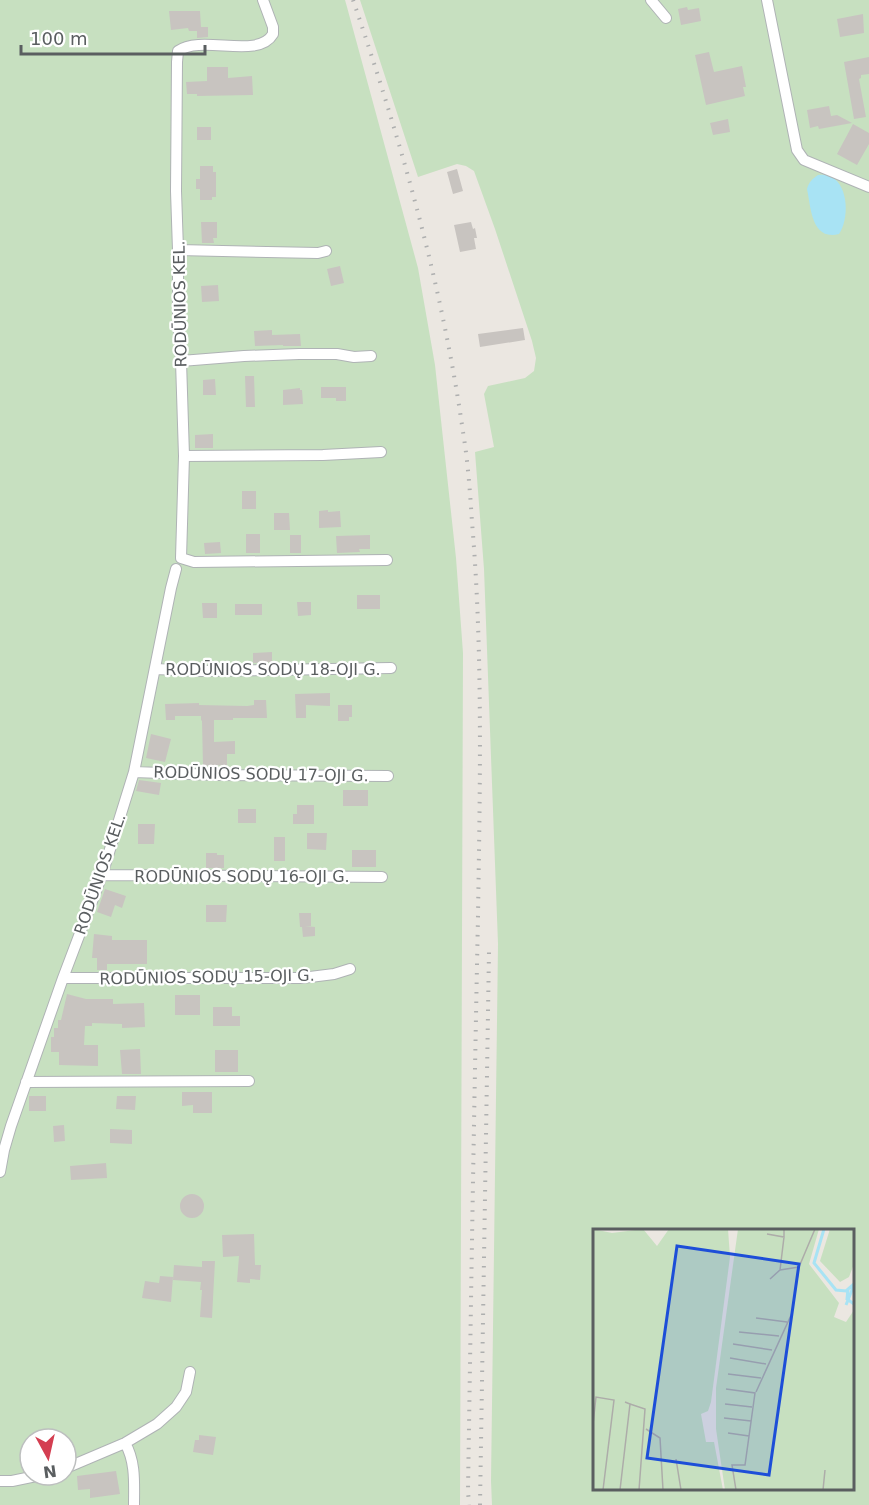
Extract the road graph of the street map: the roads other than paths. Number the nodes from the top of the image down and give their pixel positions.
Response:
1 (263, 0) edge
2 (651, 0) edge
3 (767, 0) edge
4 (666, 18) dead end
5 (869, 188) edge
6 (178, 250) junction
7 (326, 251) dead end
8 (371, 357) dead end
9 (181, 361) junction
10 (381, 452) dead end
11 (184, 456) junction
12 (387, 560) dead end
13 (176, 569) dead end
14 (391, 668) dead end
15 (155, 669) junction
16 (134, 772) junction
17 (388, 776) dead end
18 (102, 875) junction
19 (382, 877) dead end
20 (350, 969) dead end
21 (63, 978) junction
22 (249, 1081) dead end
23 (26, 1082) junction
24 (0, 1172) edge
25 (190, 1372) dead end
26 (125, 1443) junction
27 (78, 1463) edge
28 (18, 1480) edge
29 (0, 1481) edge
30 (134, 1505) edge

1 - 6 street, RODŪNIOS KEL.
2 - 4 street
3 - 5 street
6 - 7 street
6 - 9 street, RODŪNIOS KEL.
8 - 9 street
9 - 11 street, RODŪNIOS KEL.
10 - 11 street
11 - 12 street, RODŪNIOS KEL.
13 - 15 street, RODŪNIOS KEL.
14 - 15 street, RODŪNIOS SODŲ 18-OJI G.
15 - 16 street, RODŪNIOS KEL.
16 - 17 street, RODŪNIOS SODŲ 17-OJI G.
16 - 18 street, RODŪNIOS KEL.
18 - 19 street, RODŪNIOS SODŲ 16-OJI G.
18 - 21 street, RODŪNIOS KEL.
20 - 21 street, RODŪNIOS SODŲ 15-OJI G.
21 - 23 street, RODŪNIOS KEL.
22 - 23 street
23 - 24 street, RODŪNIOS KEL.
25 - 26 street
26 - 27 street
26 - 30 street
28 - 29 street

